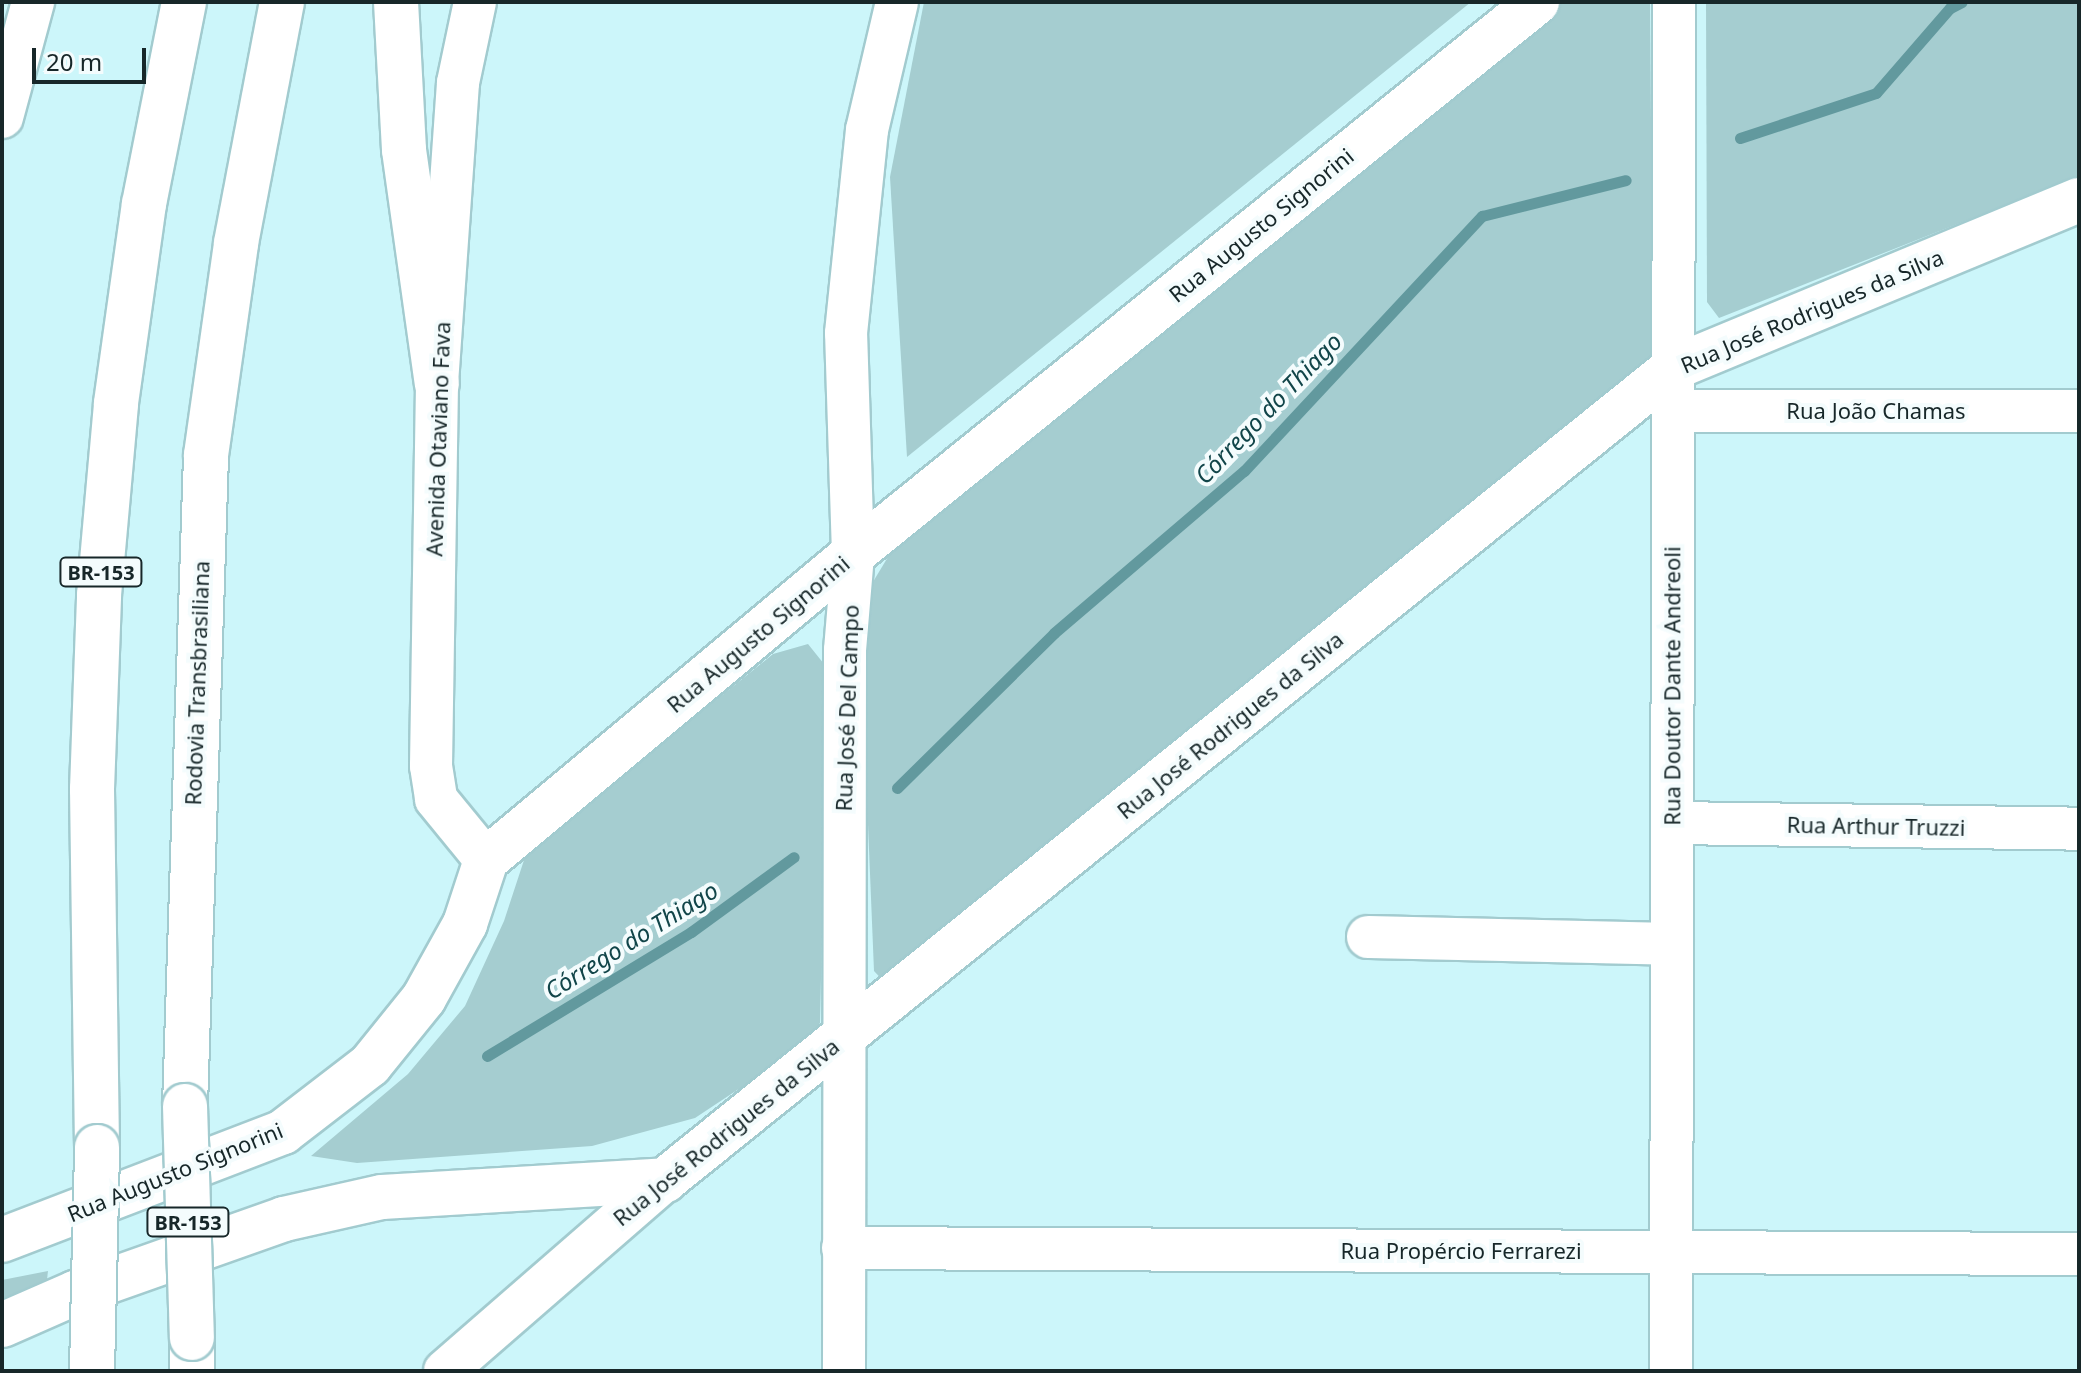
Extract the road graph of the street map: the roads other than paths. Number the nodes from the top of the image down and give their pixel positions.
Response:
1 (33, 2) edge
2 (184, 2) edge
3 (282, 2) edge
4 (396, 2) edge
5 (475, 2) edge
6 (897, 2) edge
7 (1537, 2) edge
8 (1674, 2) edge
9 (2, 117) edge
10 (2079, 200) edge
11 (1673, 368) junction
12 (437, 384) junction
13 (1673, 411) junction
14 (2079, 411) edge
15 (853, 554) junction
16 (1672, 823) junction
17 (2079, 829) edge
18 (486, 860) junction
19 (1368, 937) dead end
20 (1672, 944) junction
21 (842, 1037) junction
22 (665, 1180) junction
23 (2, 1240) edge
24 (843, 1248) junction
25 (1672, 1252) junction
26 (2079, 1254) edge
27 (2, 1325) edge
28 (192, 1355) edge
29 (447, 1367) edge
30 (92, 1371) edge
31 (844, 1371) edge
32 (1671, 1371) edge

1 - 9 street
2 - 30 main road, BR-153, bridge
3 - 28 main road, Rodovia Transbrasiliana / BR-153, bridge
4 - 12 main road
5 - 12 street, Avenida Otaviano Fava
6 - 15 street, Rua José Del Campo
7 - 15 main road, Rua Augusto Signorini
8 - 11 street, Rua Doutor Dante Andreoli
10 - 11 main road, Rua José Rodrigues da Silva
11 - 13 street, Rua Doutor Dante Andreoli
11 - 21 main road, Rua José Rodrigues da Silva
12 - 18 street, Avenida Otaviano Fava
13 - 14 street, Rua João Chamas
13 - 16 street, Rua Doutor Dante Andreoli
15 - 18 main road, Rua Augusto Signorini
15 - 21 street, Rua José Del Campo
16 - 17 street, Rua Arthur Truzzi
16 - 20 street, Rua Doutor Dante Andreoli
18 - 23 main road, Rua Augusto Signorini
19 - 20 street
20 - 25 street, Rua Doutor Dante Andreoli
21 - 22 main road, Rua José Rodrigues da Silva
21 - 24 street, Rua José Del Campo
22 - 27 main road
22 - 29 street, Rua José Rodrigues da Silva
24 - 25 street, Rua Propércio Ferrarezi
24 - 31 street, Rua José Del Campo
25 - 26 street, Rua Propércio Ferrarezi
25 - 32 street, Rua Doutor Dante Andreoli

